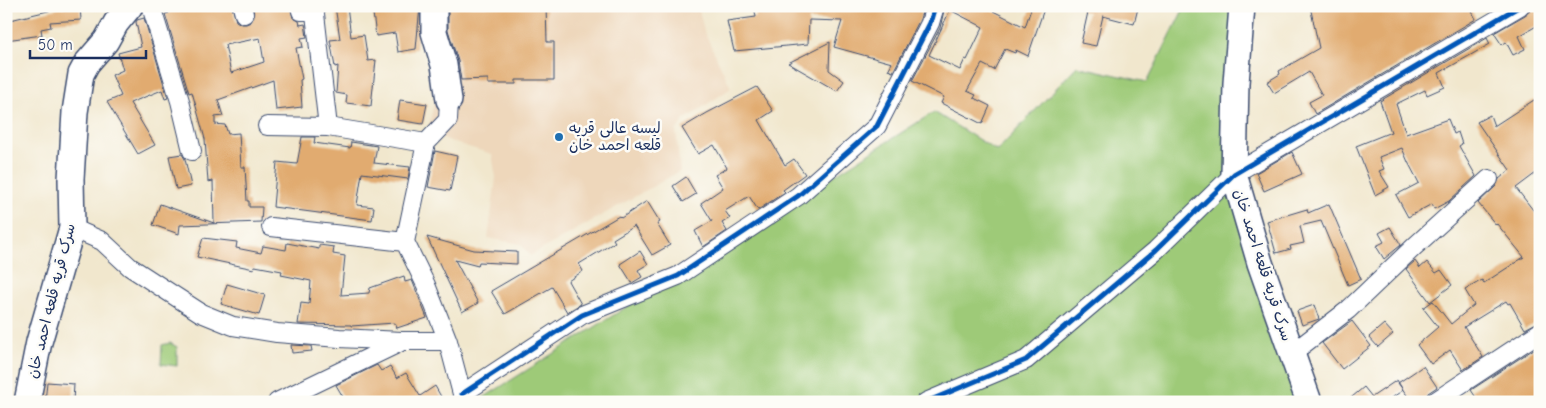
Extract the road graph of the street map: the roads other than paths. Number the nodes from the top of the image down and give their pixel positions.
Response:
1 (130, 6) edge
2 (151, 6) edge
3 (300, 6) edge
4 (434, 6) edge
5 (935, 6) edge
6 (1242, 6) edge
7 (1520, 6) edge
8 (449, 100) joint
9 (266, 126) dead end
10 (328, 128) junction
11 (426, 143) junction
12 (192, 151) dead end
13 (1234, 174) junction
14 (1489, 179) dead end
15 (271, 227) dead end
16 (72, 228) junction
17 (405, 242) junction
18 (1540, 332) edge
19 (402, 341) junction
20 (448, 341) junction
21 (1291, 354) junction
22 (464, 398) edge
23 (27, 402) edge
24 (277, 402) edge
25 (926, 402) edge
26 (1309, 402) edge
27 (1434, 402) edge

1 - 16 street, سرک قریه قلعه احمد خان
2 - 12 street
3 - 10 street
4 - 8 street
5 - 22 street
6 - 13 street, سرک قریه قلعه احمد خان
7 - 13 street
8 - 11 street
9 - 10 street
10 - 11 street
11 - 17 street
13 - 21 street, سرک قریه قلعه احمد خان
13 - 25 street
14 - 21 street
15 - 17 street
16 - 19 street
16 - 23 street, سرک قریه قلعه احمد خان
17 - 20 street
18 - 27 street
19 - 20 street
19 - 24 street
20 - 22 street
21 - 26 street, سرک قریه قلعه احمد خان

